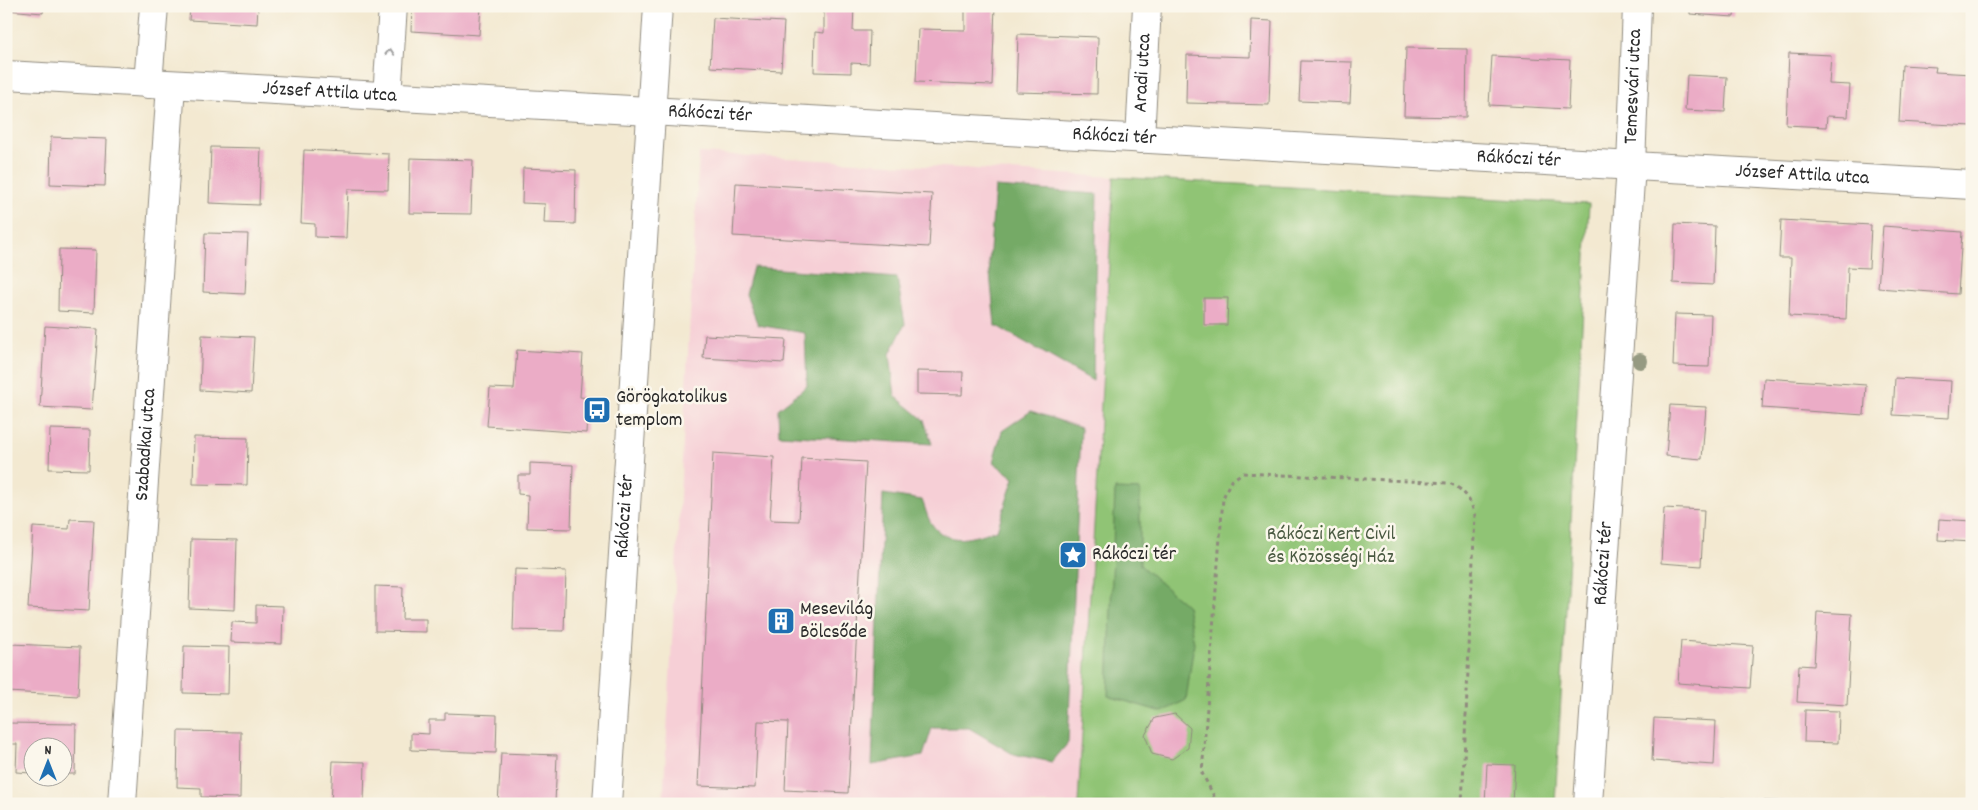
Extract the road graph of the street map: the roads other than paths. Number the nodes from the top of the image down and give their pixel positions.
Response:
1 (154, 6) edge
2 (393, 6) edge
3 (658, 6) edge
4 (1147, 6) edge
5 (1637, 6) edge
6 (6, 75) edge
7 (159, 84) junction
8 (387, 97) junction
9 (652, 112) junction
10 (1140, 139) junction
11 (1631, 166) junction
12 (1972, 185) edge
13 (122, 804) edge
14 (607, 804) edge
15 (1588, 804) edge

1 - 7 street, Szabadkai utca
8 -> 2 street
3 - 9 street
4 - 10 street, Aradi utca
5 - 11 street, Temesvári utca
6 - 7 street, József Attila utca
7 - 8 street, József Attila utca
7 - 13 street, Szabadkai utca
8 - 9 street, József Attila utca
9 - 10 street, Rákóczi tér
9 - 14 street, Rákóczi tér
10 - 11 street, Rákóczi tér
11 - 12 street, József Attila utca
11 - 15 street, Rákóczi tér

